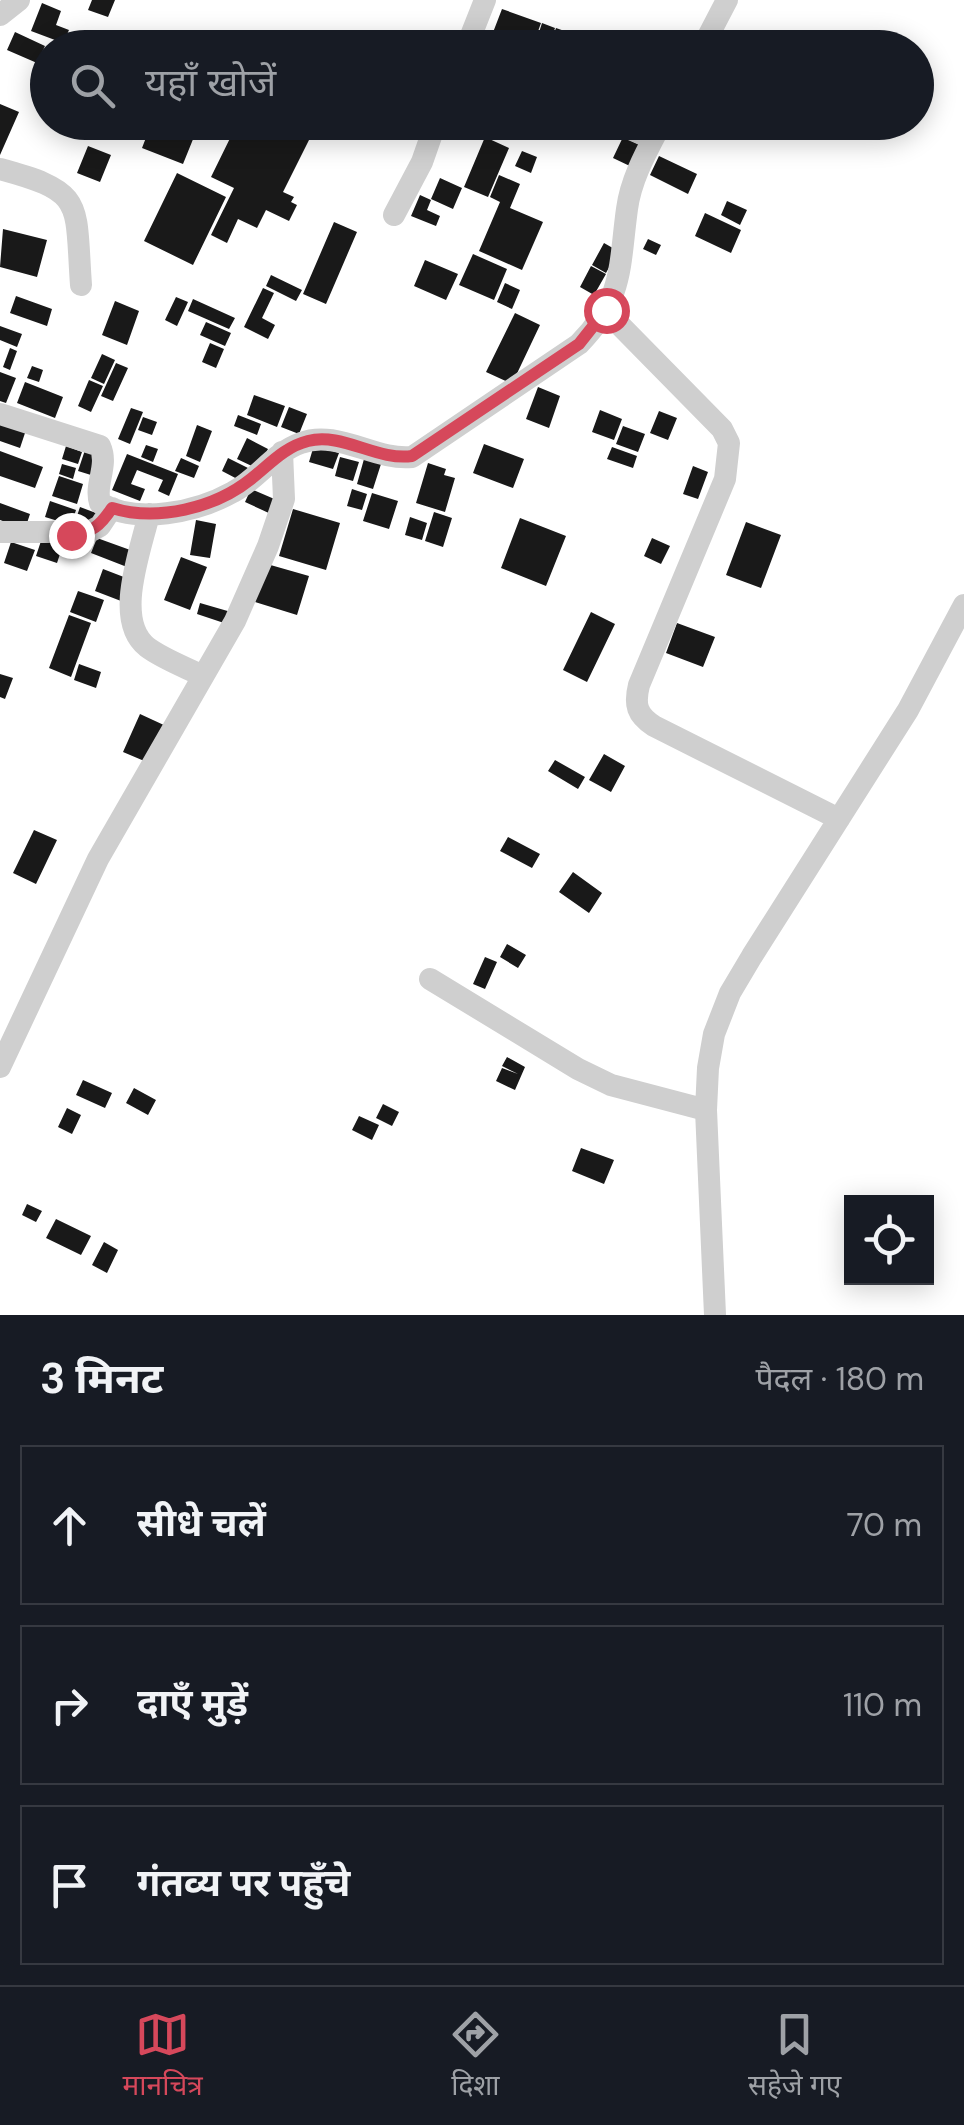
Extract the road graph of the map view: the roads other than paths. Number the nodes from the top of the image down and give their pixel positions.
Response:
1 (19, 0) edge
2 (485, 0) edge
3 (726, 0) edge
4 (0, 15) edge
5 (473, 30) edge
6 (711, 30) edge
7 (430, 140) edge
8 (654, 140) edge
9 (0, 169) edge
10 (394, 216) dead end
11 (82, 285) dead end
12 (606, 310) junction
13 (0, 414) edge
14 (282, 452) junction
15 (112, 508) junction
16 (149, 514) junction
17 (0, 532) edge
18 (964, 604) edge
19 (203, 676) junction
20 (839, 819) junction
21 (430, 979) dead end
22 (0, 1067) edge
23 (706, 1110) junction
24 (715, 1315) edge

1 - 4 street
2 - 5 street
3 - 6 street
7 - 10 street
8 - 12 street
9 - 11 street
12 - 14 street
12 - 20 street
13 - 15 street
14 - 16 street
14 - 19 street
15 - 16 street
15 - 17 street
16 - 19 street
18 - 20 street
19 - 22 street
20 - 23 street
21 - 23 street
23 - 24 street

